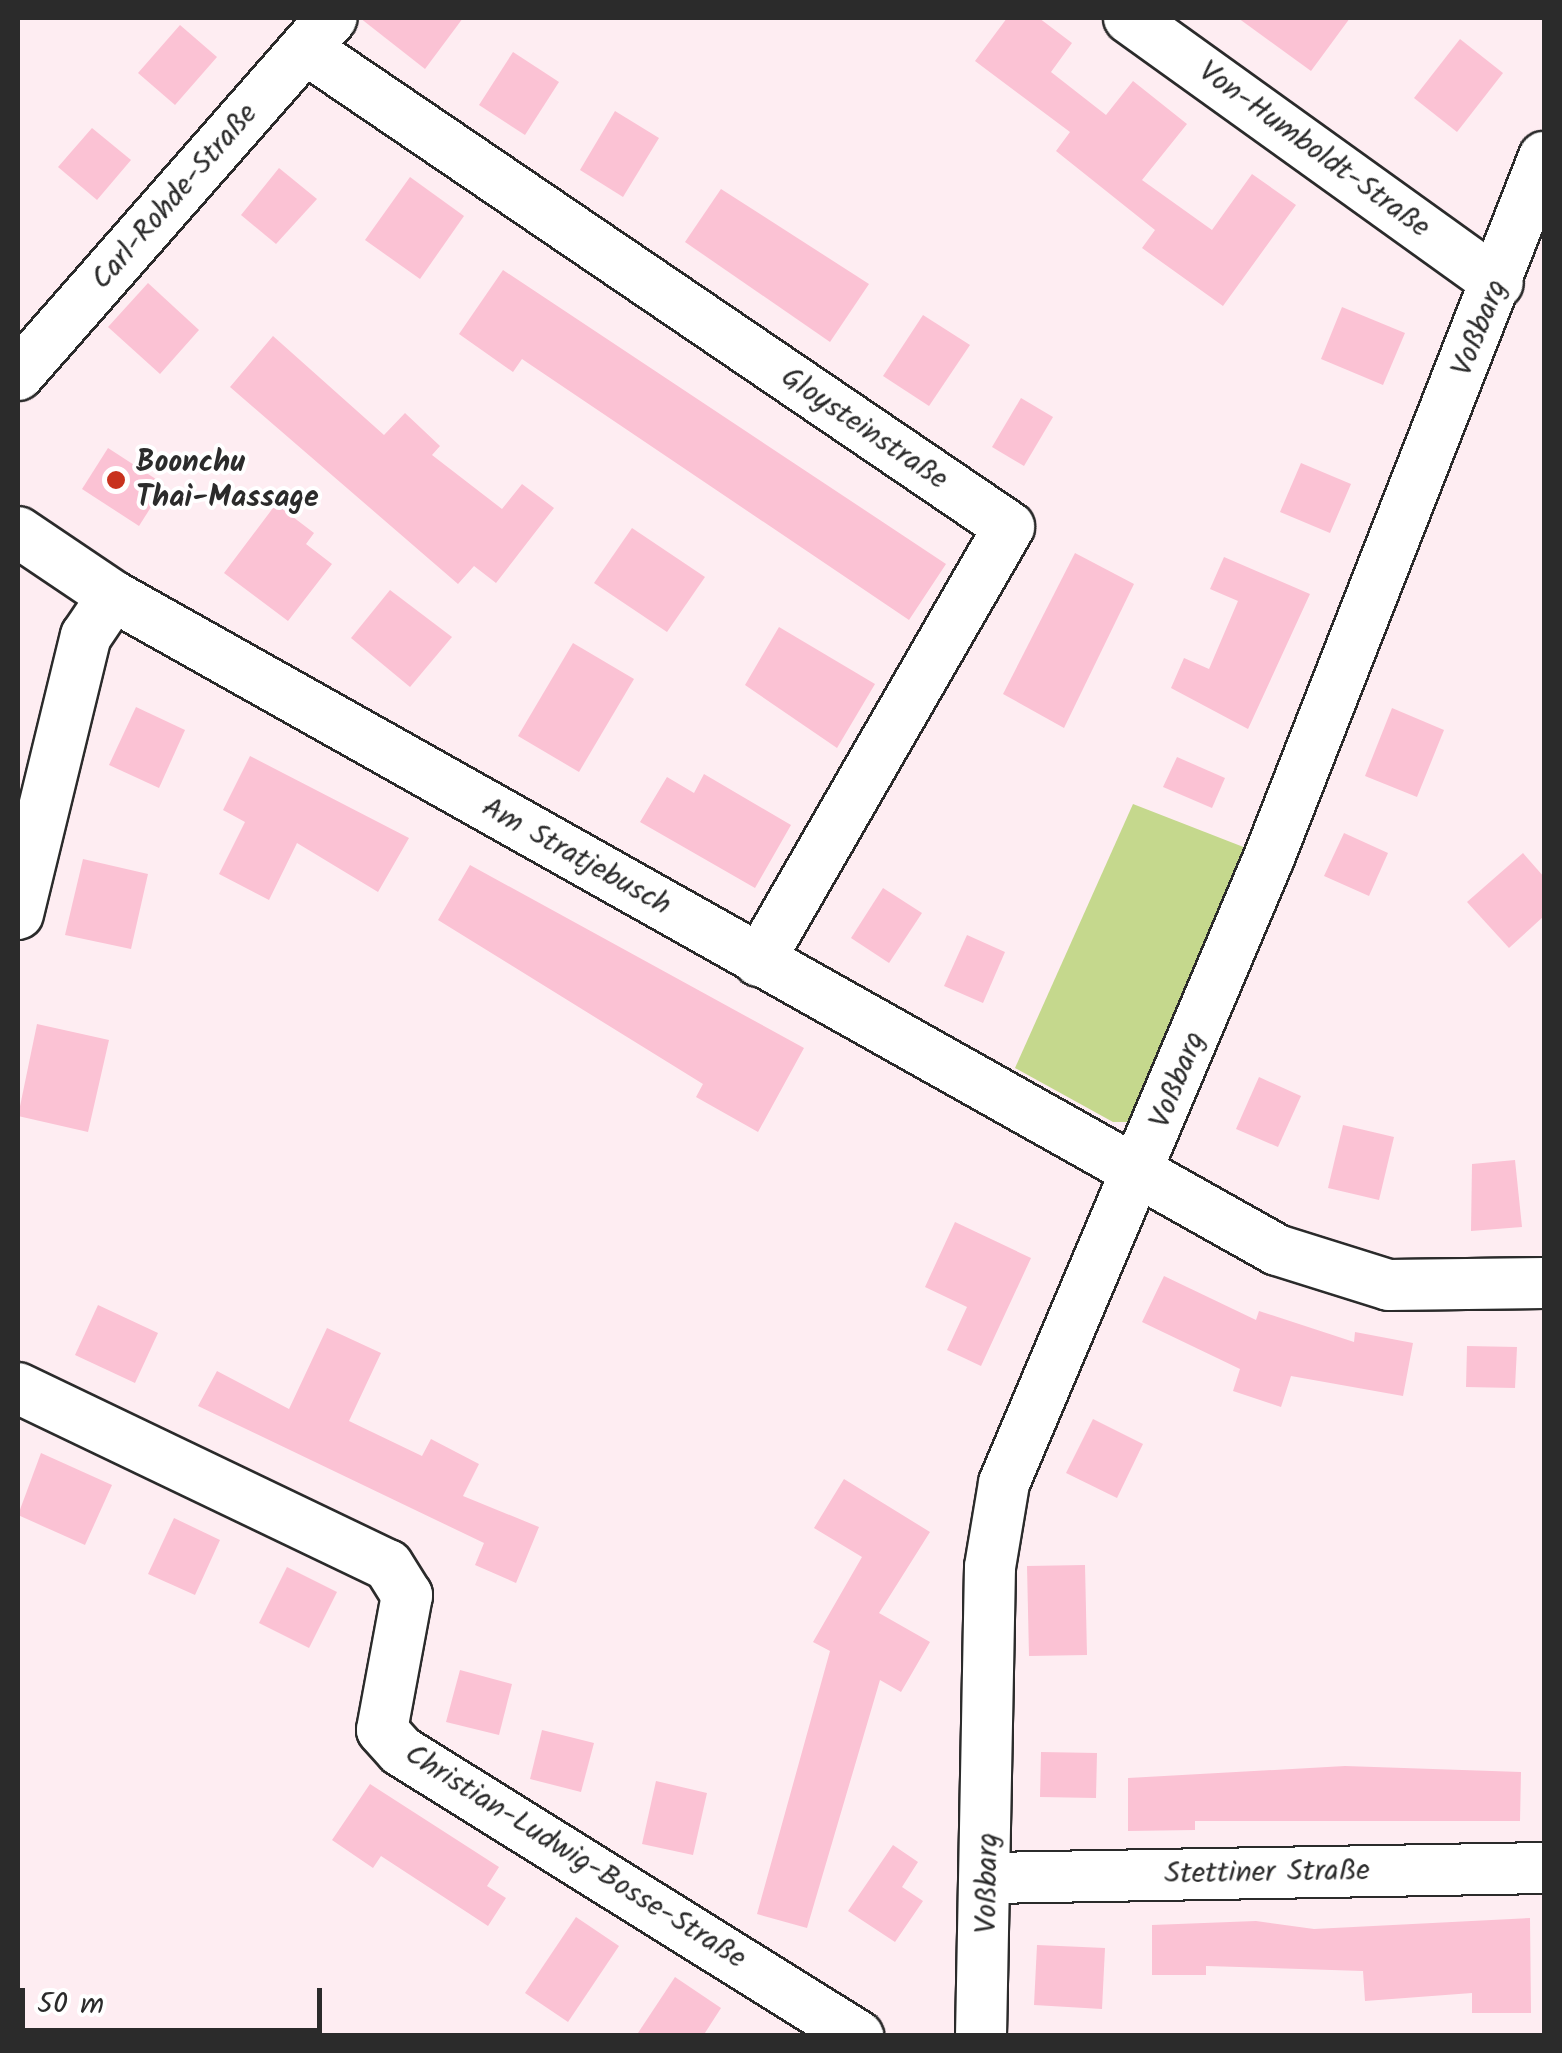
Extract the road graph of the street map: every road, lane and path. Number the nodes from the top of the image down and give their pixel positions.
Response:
1 (1129, 18) edge
2 (319, 33) edge
3 (1544, 157) edge
4 (1498, 283) junction
5 (18, 375) edge
6 (18, 532) edge
7 (113, 596) junction
8 (18, 914) edge
9 (760, 961) junction
10 (1139, 1176) junction
11 (1544, 1284) edge
12 (18, 1388) edge
13 (1544, 1868) edge
14 (989, 1878) junction
15 (858, 2036) edge
16 (981, 2036) edge

1 - 4 street, Von-Humboldt-Straße
2 - 5 street, Carl-Rohde-Straße
2 - 9 street, Gloysteinstraße
3 - 4 street, Voßbarg
4 - 10 street, Voßbarg
6 - 7 street, Am Stratjebusch
7 - 8 street
7 - 9 street, Am Stratjebusch
9 - 10 street, Am Stratjebusch
10 - 11 street, Am Stratjebusch
10 - 14 street, Voßbarg
12 - 15 street, Christian-Ludwig-Bosse-Straße
13 - 14 street, Stettiner Straße
14 - 16 street, Voßbarg

